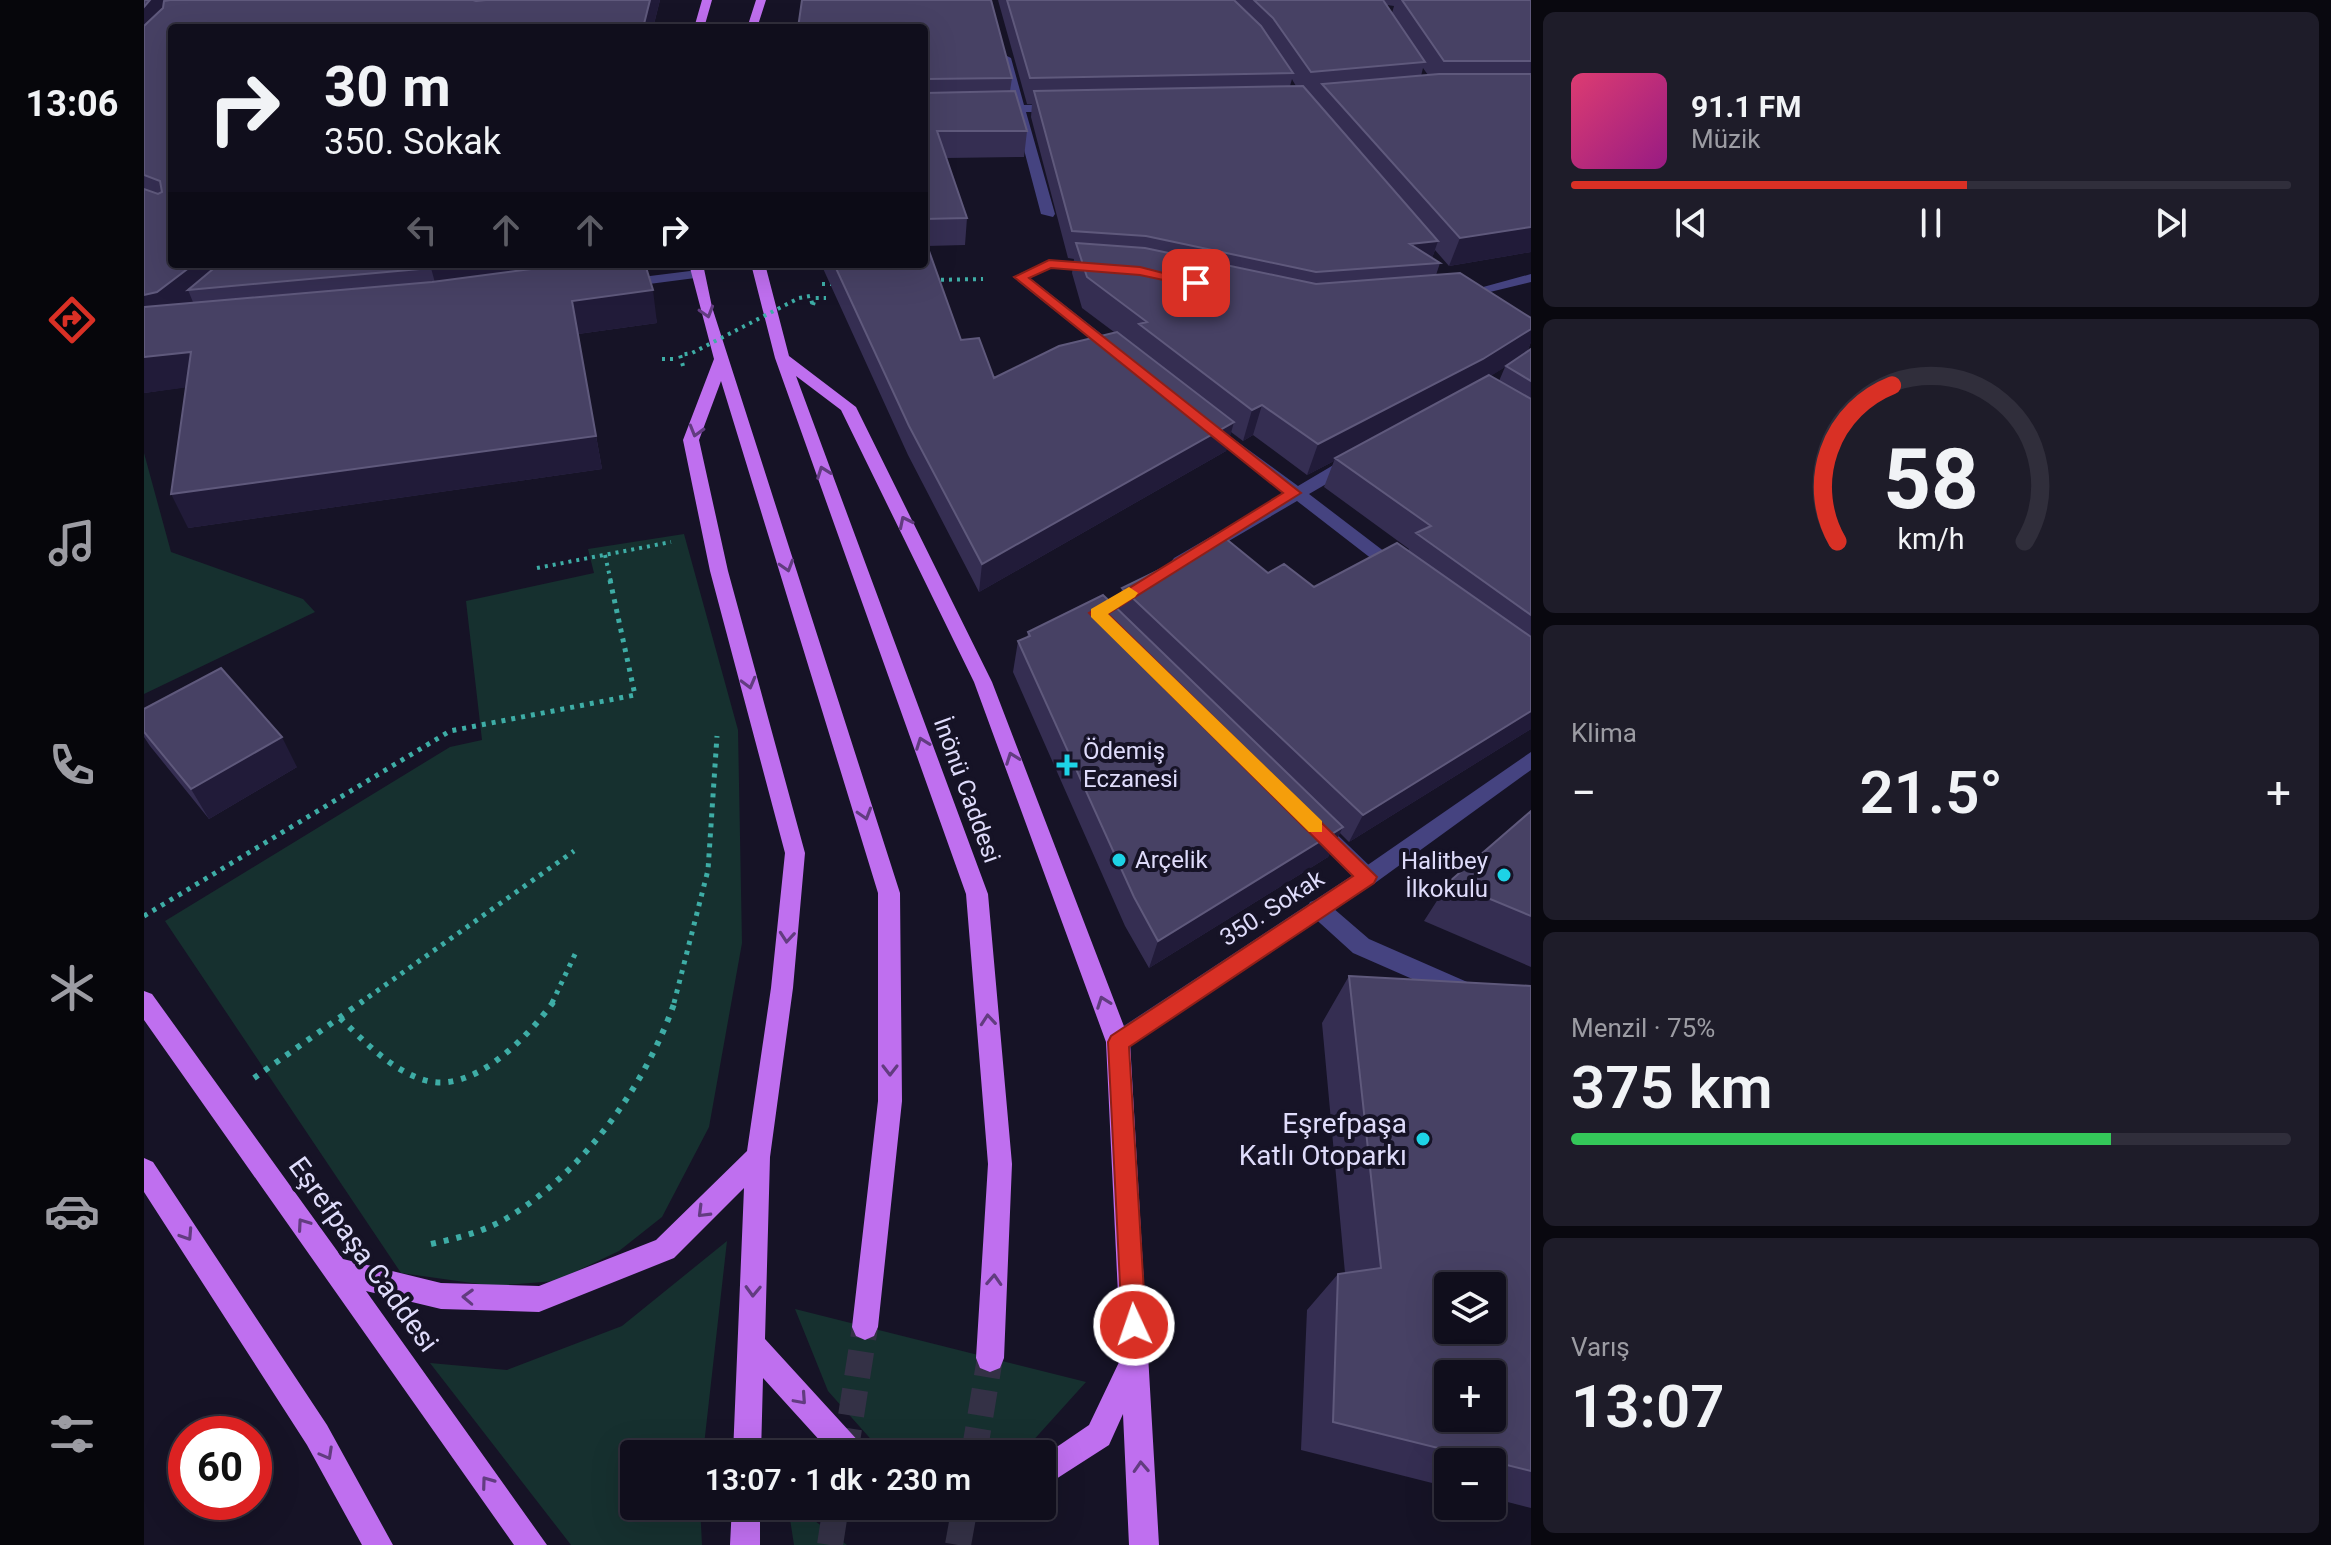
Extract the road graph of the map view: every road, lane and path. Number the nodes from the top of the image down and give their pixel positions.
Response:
1 (707, 0) edge
2 (761, 0) edge
3 (700, 24) edge
4 (753, 24) edge
5 (1002, 46) edge
6 (1018, 108) junction
7 (1080, 108) edge
8 (975, 110) edge
9 (1048, 214) dead end
10 (759, 268) edge
11 (697, 269) edge
12 (1110, 269) edge
13 (1020, 277) junction
14 (1531, 278) edge
15 (929, 281) edge
16 (822, 284) dead end
17 (837, 284) edge
18 (612, 285) edge
19 (1459, 294) edge
20 (826, 298) dead end
21 (722, 358) junction
22 (782, 358) junction
23 (662, 359) dead end
24 (1132, 366) edge
25 (1194, 415) edge
26 (1364, 455) edge
27 (1294, 493) junction
28 (672, 542) dead end
29 (605, 555) junction
30 (537, 568) dead end
31 (1162, 573) edge
32 (1406, 577) edge
33 (718, 726) dead end
34 (1531, 760) edge
35 (1299, 811) edge
36 (574, 851) dead end
37 (1367, 877) junction
38 (1318, 908) junction
39 (144, 916) edge
40 (577, 950) dead end
41 (144, 1001) edge
42 (1489, 1002) edge
43 (340, 1018) junction
44 (1118, 1042) junction
45 (250, 1081) dead end
46 (758, 1157) junction
47 (144, 1170) edge
48 (429, 1244) dead end
49 (335, 1270) junction
50 (865, 1327) tunnel mouth
51 (750, 1343) junction
52 (1136, 1357) junction
53 (990, 1358) tunnel mouth
54 (747, 1440) edge
55 (838, 1440) edge
56 (1056, 1464) edge
57 (746, 1520) edge
58 (376, 1544) edge
59 (532, 1545) edge
60 (745, 1545) edge
61 (1144, 1545) edge

1 - 3 main road
2 - 4 main road
5 - 6 street
6 - 7 street
6 - 8 street
6 - 9 street
10 - 22 main road, İnönü Caddesi
11 - 18 street
11 -> 21 main road
12 - 13 street
13 - 15 path
13 - 24 street
14 - 19 street
16 - 17 path
20 - 23 path, bridge
21 -> 46 main road
21 -> 50 main road
44 -> 22 main road
53 -> 22 main road, İnönü Caddesi
25 - 27 street
26 - 27 street
27 - 31 street
27 - 32 street
28 - 29 path
29 - 30 path
29 - 39 path
33 - 48 path
34 - 37 street, 350. Sokak
35 - 37 street
36 - 43 path
37 - 38 street, 350. Sokak
38 - 42 street
38 - 44 street, 350. Sokak
40 - 43 path
49 -> 41 main road, Eşrefpaşa Caddesi
43 - 45 path
44 - 52 main road
46 -> 49 main road
46 -> 51 main road
47 -> 58 main road
59 -> 49 main road, Eşrefpaşa Caddesi
51 - 54 main road
51 -> 55 main road
52 - 56 main road
61 -> 52 main road
57 - 60 main road

